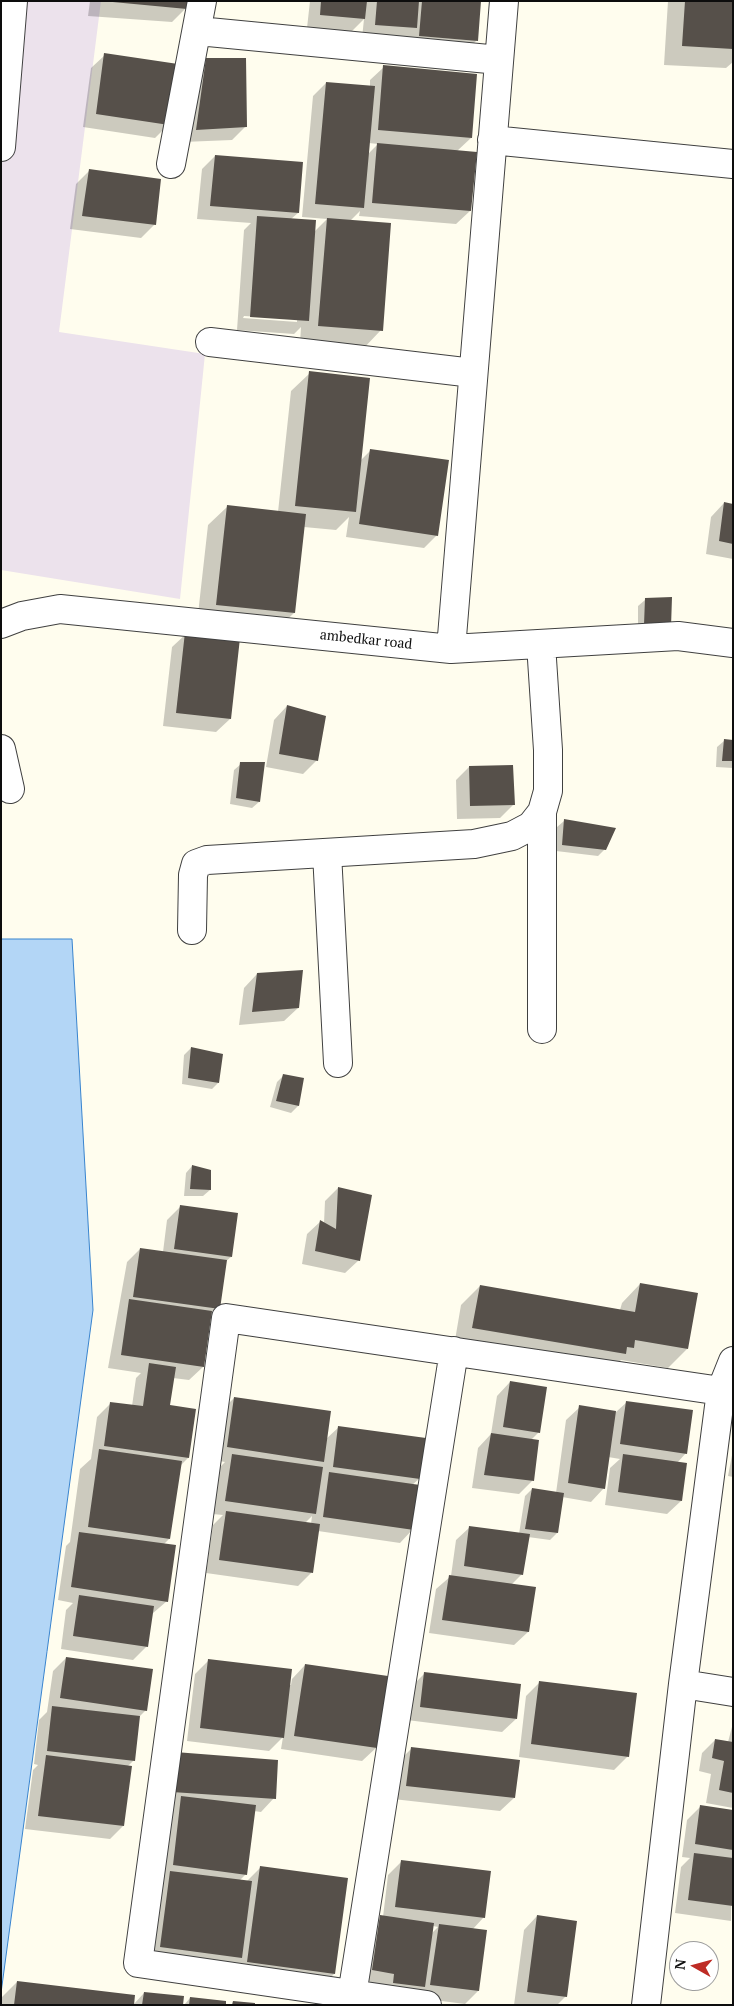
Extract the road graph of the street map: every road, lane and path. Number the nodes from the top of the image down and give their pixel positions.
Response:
1 (13, 1) edge
2 (202, 1) edge
3 (504, 1) edge
4 (198, 31) junction
5 (499, 60) junction
6 (492, 140) junction
7 (1, 147) edge
8 (172, 164) dead end
9 (733, 164) edge
10 (210, 342) dead end
11 (473, 373) junction
12 (1, 624) edge
13 (733, 643) edge
14 (541, 644) junction
15 (451, 649) junction
16 (1, 749) edge
17 (10, 789) dead end
18 (542, 812) junction
19 (327, 853) junction
20 (192, 930) dead end
21 (542, 1029) dead end
22 (338, 1063) dead end
23 (454, 1351) junction
24 (733, 1361) edge
25 (721, 1391) junction
26 (683, 1684) junction
27 (733, 1692) edge
28 (352, 1995) junction
29 (427, 2005) edge
30 (646, 2005) edge

1 - 7 street
2 - 4 street
3 - 5 street
4 - 5 street
4 - 8 street
5 - 6 street
6 - 9 street
6 - 11 street
10 - 11 street
11 - 15 street
12 - 15 street, ambedkar road
13 - 14 street, ambedkar road
14 - 15 street, ambedkar road
14 - 18 street
16 - 17 street
18 - 19 street
18 - 21 street
19 - 20 street
19 - 22 street
23 - 25 street
23 - 28 street
23 - 28 street
24 - 25 street
25 - 26 street
26 - 27 street
26 - 30 street
28 - 29 street

